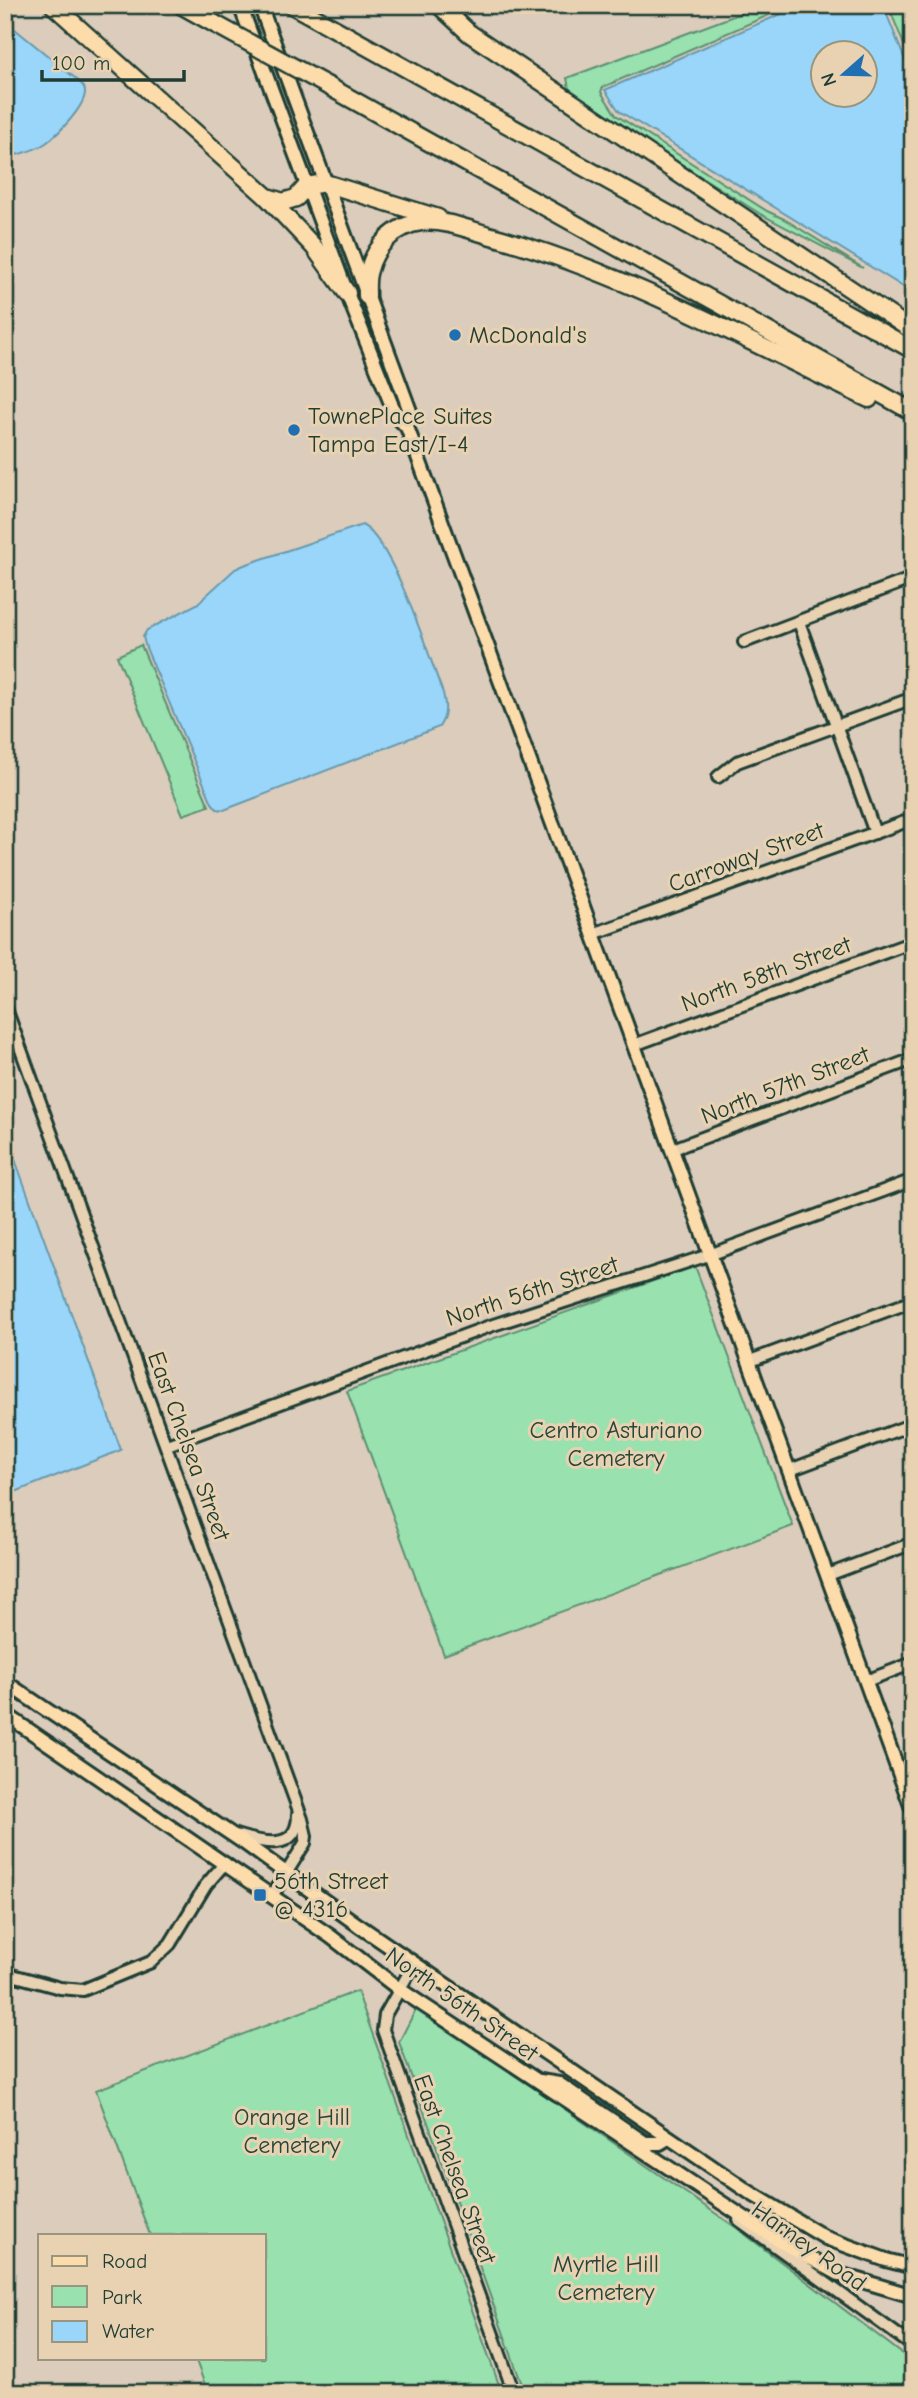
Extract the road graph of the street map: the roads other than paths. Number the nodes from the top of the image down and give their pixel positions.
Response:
1 (54, 5) edge
2 (181, 5) edge
3 (240, 5) edge
4 (260, 5) edge
5 (439, 5) edge
6 (296, 7) edge
7 (325, 183) junction
8 (307, 186) junction
9 (267, 197) junction
10 (514, 242) junction
11 (347, 293) junction
12 (367, 296) junction
13 (913, 331) edge
14 (913, 349) edge
15 (913, 412) edge
16 (913, 420) edge
17 (407, 427) junction
18 (913, 578) edge
19 (799, 622) junction
20 (744, 642) dead end
21 (913, 698) edge
22 (836, 727) junction
23 (718, 777) dead end
24 (913, 819) edge
25 (875, 833) junction
26 (593, 934) junction
27 (913, 942) edge
28 (5, 1006) edge
29 (634, 1045) junction
30 (913, 1059) edge
31 (673, 1149) junction
32 (913, 1180) edge
33 (712, 1254) junction
34 (913, 1301) edge
35 (750, 1361) junction
36 (913, 1424) edge
37 (167, 1445) junction
38 (790, 1470) junction
39 (913, 1543) edge
40 (828, 1574) junction
41 (913, 1663) edge
42 (866, 1681) junction
43 (6, 1685) edge
44 (5, 1714) edge
45 (908, 1785) edge
46 (297, 1804) junction
47 (913, 1811) edge
48 (230, 1833) junction
49 (225, 1864) junction
50 (287, 1874) junction
51 (272, 1896) junction
52 (414, 1964) junction
53 (5, 1973) edge
54 (399, 1989) junction
55 (537, 2081) junction
56 (668, 2138) junction
57 (686, 2181) junction
58 (913, 2267) edge
59 (913, 2295) edge
60 (911, 2341) edge
61 (514, 2393) edge

1 - 9 highway
2 - 15 highway, bridge
3 - 8 main road
4 - 7 main road
5 - 13 highway
6 - 14 highway
7 - 8 highway
7 - 10 highway
7 - 12 main road
8 - 9 highway
8 - 11 main road
9 - 11 highway
10 - 12 highway
10 - 16 highway
11 - 17 main road
12 - 17 main road
17 - 26 main road
18 - 19 street
19 - 20 street
19 - 22 street
21 - 22 street
22 - 23 street
22 - 25 street
24 - 25 street, Carroway Street
25 - 26 street, Carroway Street
26 - 29 main road
27 - 29 street, North 58th Street
28 - 37 street, East Chelsea Street
29 - 31 main road
30 - 31 street, North 57th Street
31 - 33 main road
32 - 33 street, North 56th Street
33 - 35 main road
33 - 37 street, North 56th Street
34 - 35 street
35 - 38 main road
36 - 38 street
37 - 46 street, East Chelsea Street
38 - 40 main road
39 - 40 street
40 - 42 main road
41 - 42 street
42 - 45 main road
43 - 48 main road, North 56th Street
44 - 49 main road, North 56th Street
45 - 47 main road
46 - 48 street
46 - 50 street, East Chelsea Street
48 - 50 main road, North 56th Street
49 - 51 main road, North 56th Street
49 - 53 street
50 - 51 street, East Chelsea Street
50 - 52 main road, North 56th Street
51 - 54 main road, North 56th Street
52 - 54 street, East Chelsea Street
52 - 56 main road, North 56th Street
54 - 55 main road, North 56th Street
54 - 61 street, East Chelsea Street
55 - 56 main road
55 - 57 main road, North 56th Street
56 - 58 main road, North 56th Street
57 - 59 main road, North 56th Street
57 - 60 street, Harney Road

